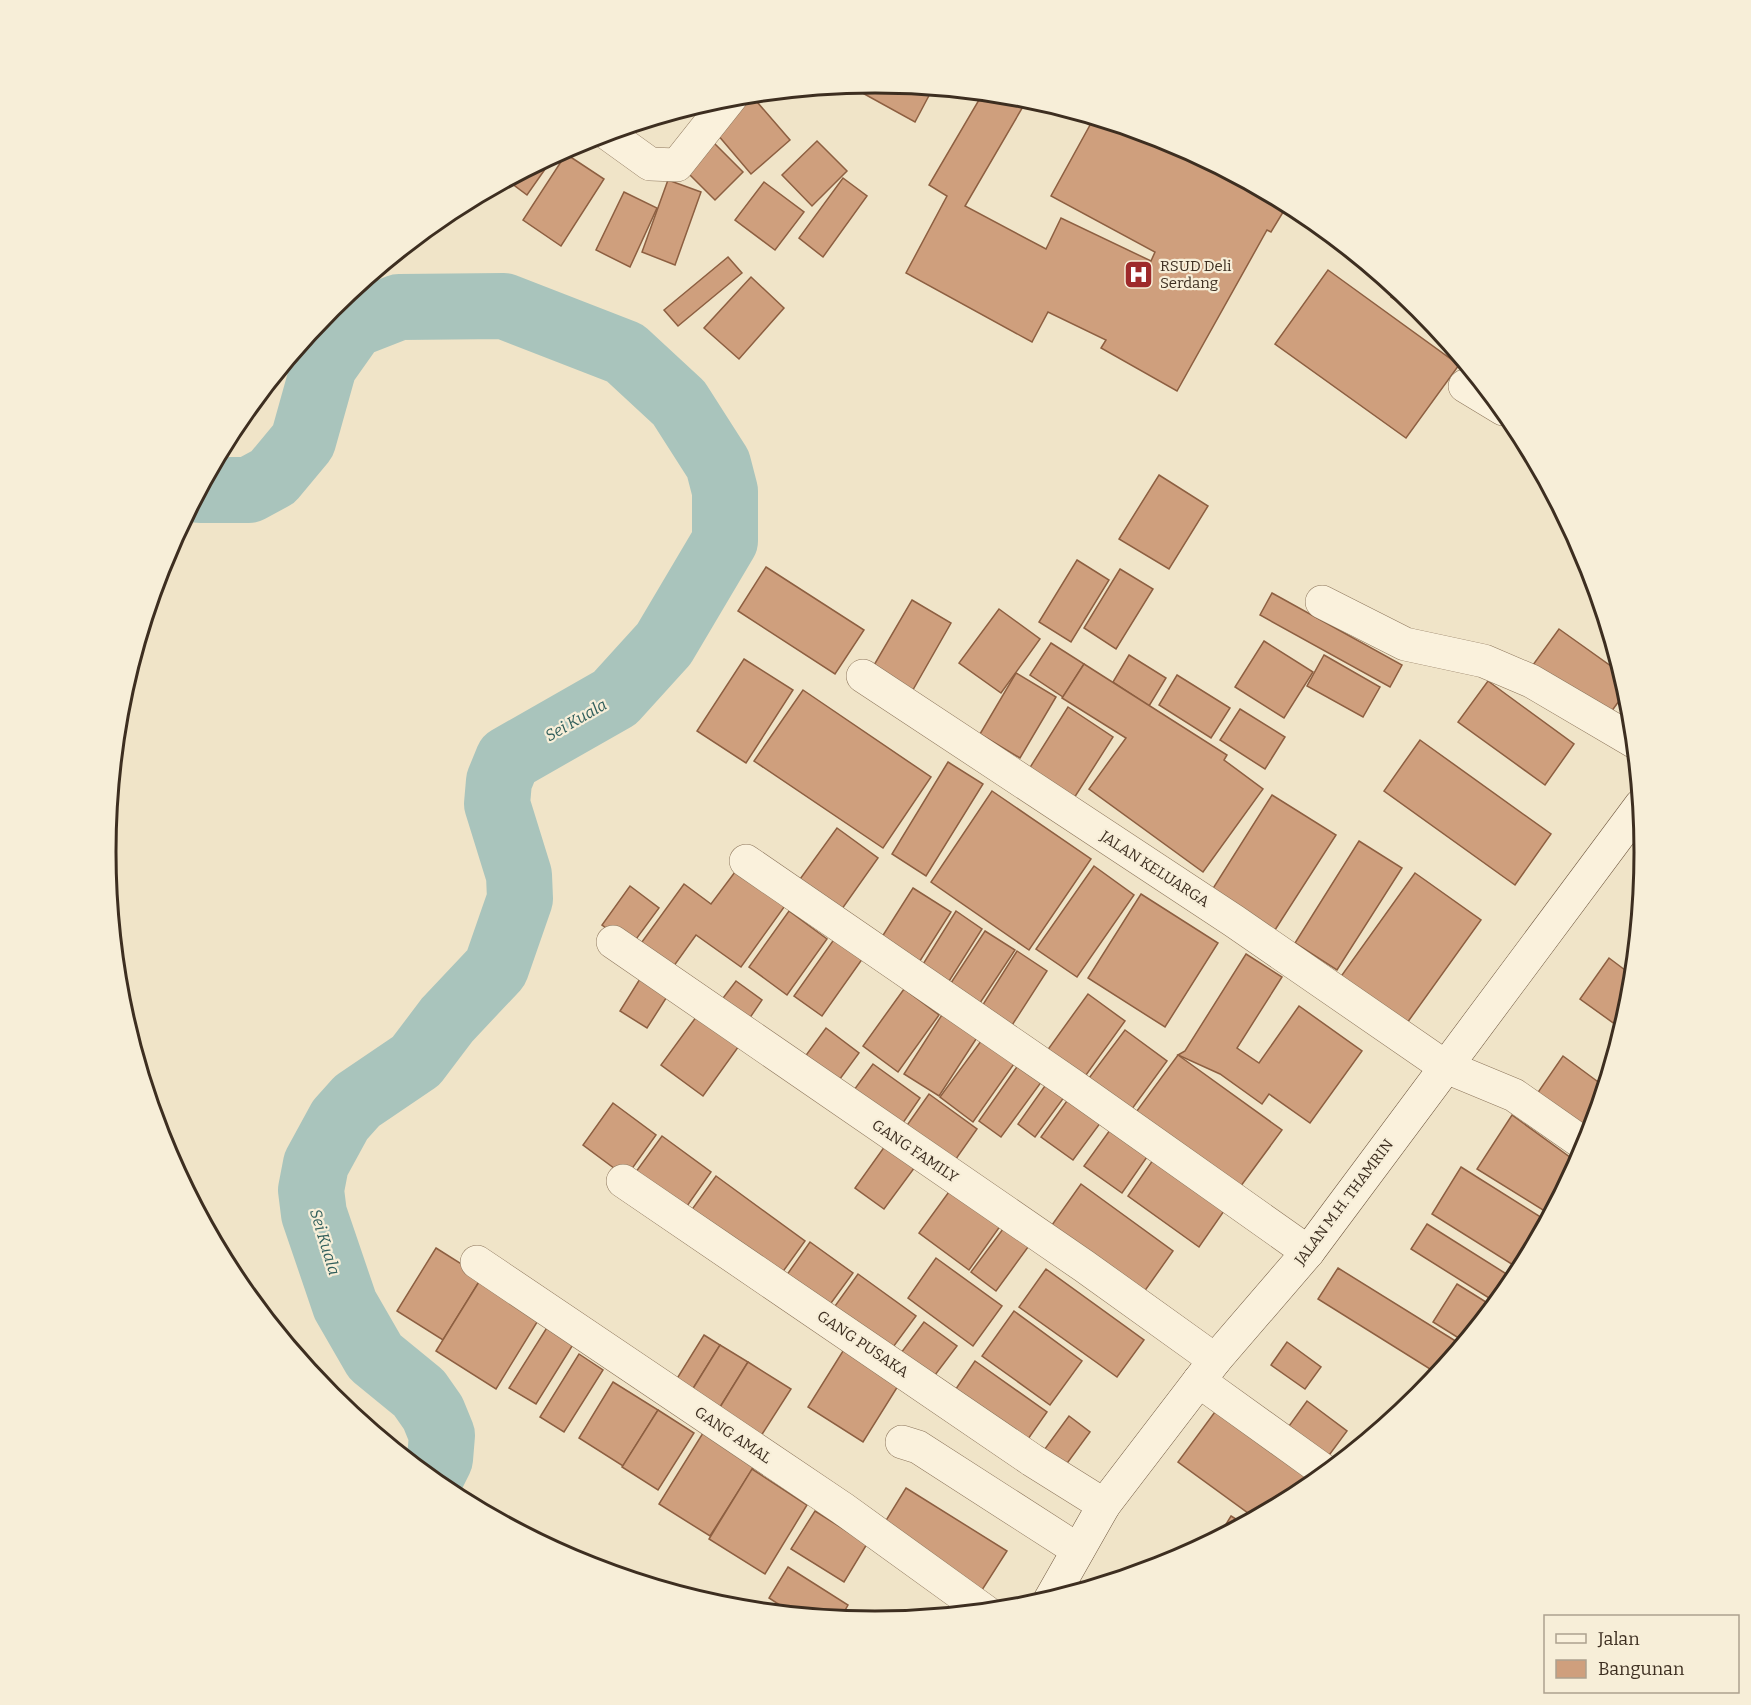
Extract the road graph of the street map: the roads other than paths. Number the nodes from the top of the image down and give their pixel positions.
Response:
1 (721, 109) edge
2 (615, 139) edge
3 (1465, 386) dead end
4 (1483, 397) edge
5 (1322, 602) dead end
6 (863, 676) dead end
7 (1626, 737) edge
8 (1633, 815) edge
9 (746, 861) dead end
10 (613, 942) dead end
11 (1444, 1066) junction
12 (1578, 1140) edge
13 (623, 1181) dead end
14 (1308, 1252) junction
15 (477, 1262) dead end
16 (1207, 1370) junction
17 (902, 1442) dead end
18 (1320, 1467) edge
19 (1104, 1505) junction
20 (1078, 1550) junction
21 (1056, 1590) edge
22 (977, 1606) edge

1 - 2 street
3 - 4 street
5 - 7 street
6 - 11 street, JALAN KELUARGA
8 - 11 street, JALAN M.H. THAMRIN
9 - 14 street
10 - 16 street, GANG FAMILY
11 - 12 street, JALAN KELUARGA
11 - 14 street, JALAN M.H. THAMRIN
13 - 19 street, GANG PUSAKA
14 - 16 street, JALAN M.H. THAMRIN
15 - 22 street, GANG AMAL
16 - 18 street, GANG FAMILY
16 - 19 street, JALAN M.H. THAMRIN
17 - 20 street
19 - 20 street, JALAN M.H. THAMRIN
20 - 21 street, JALAN M.H. THAMRIN

